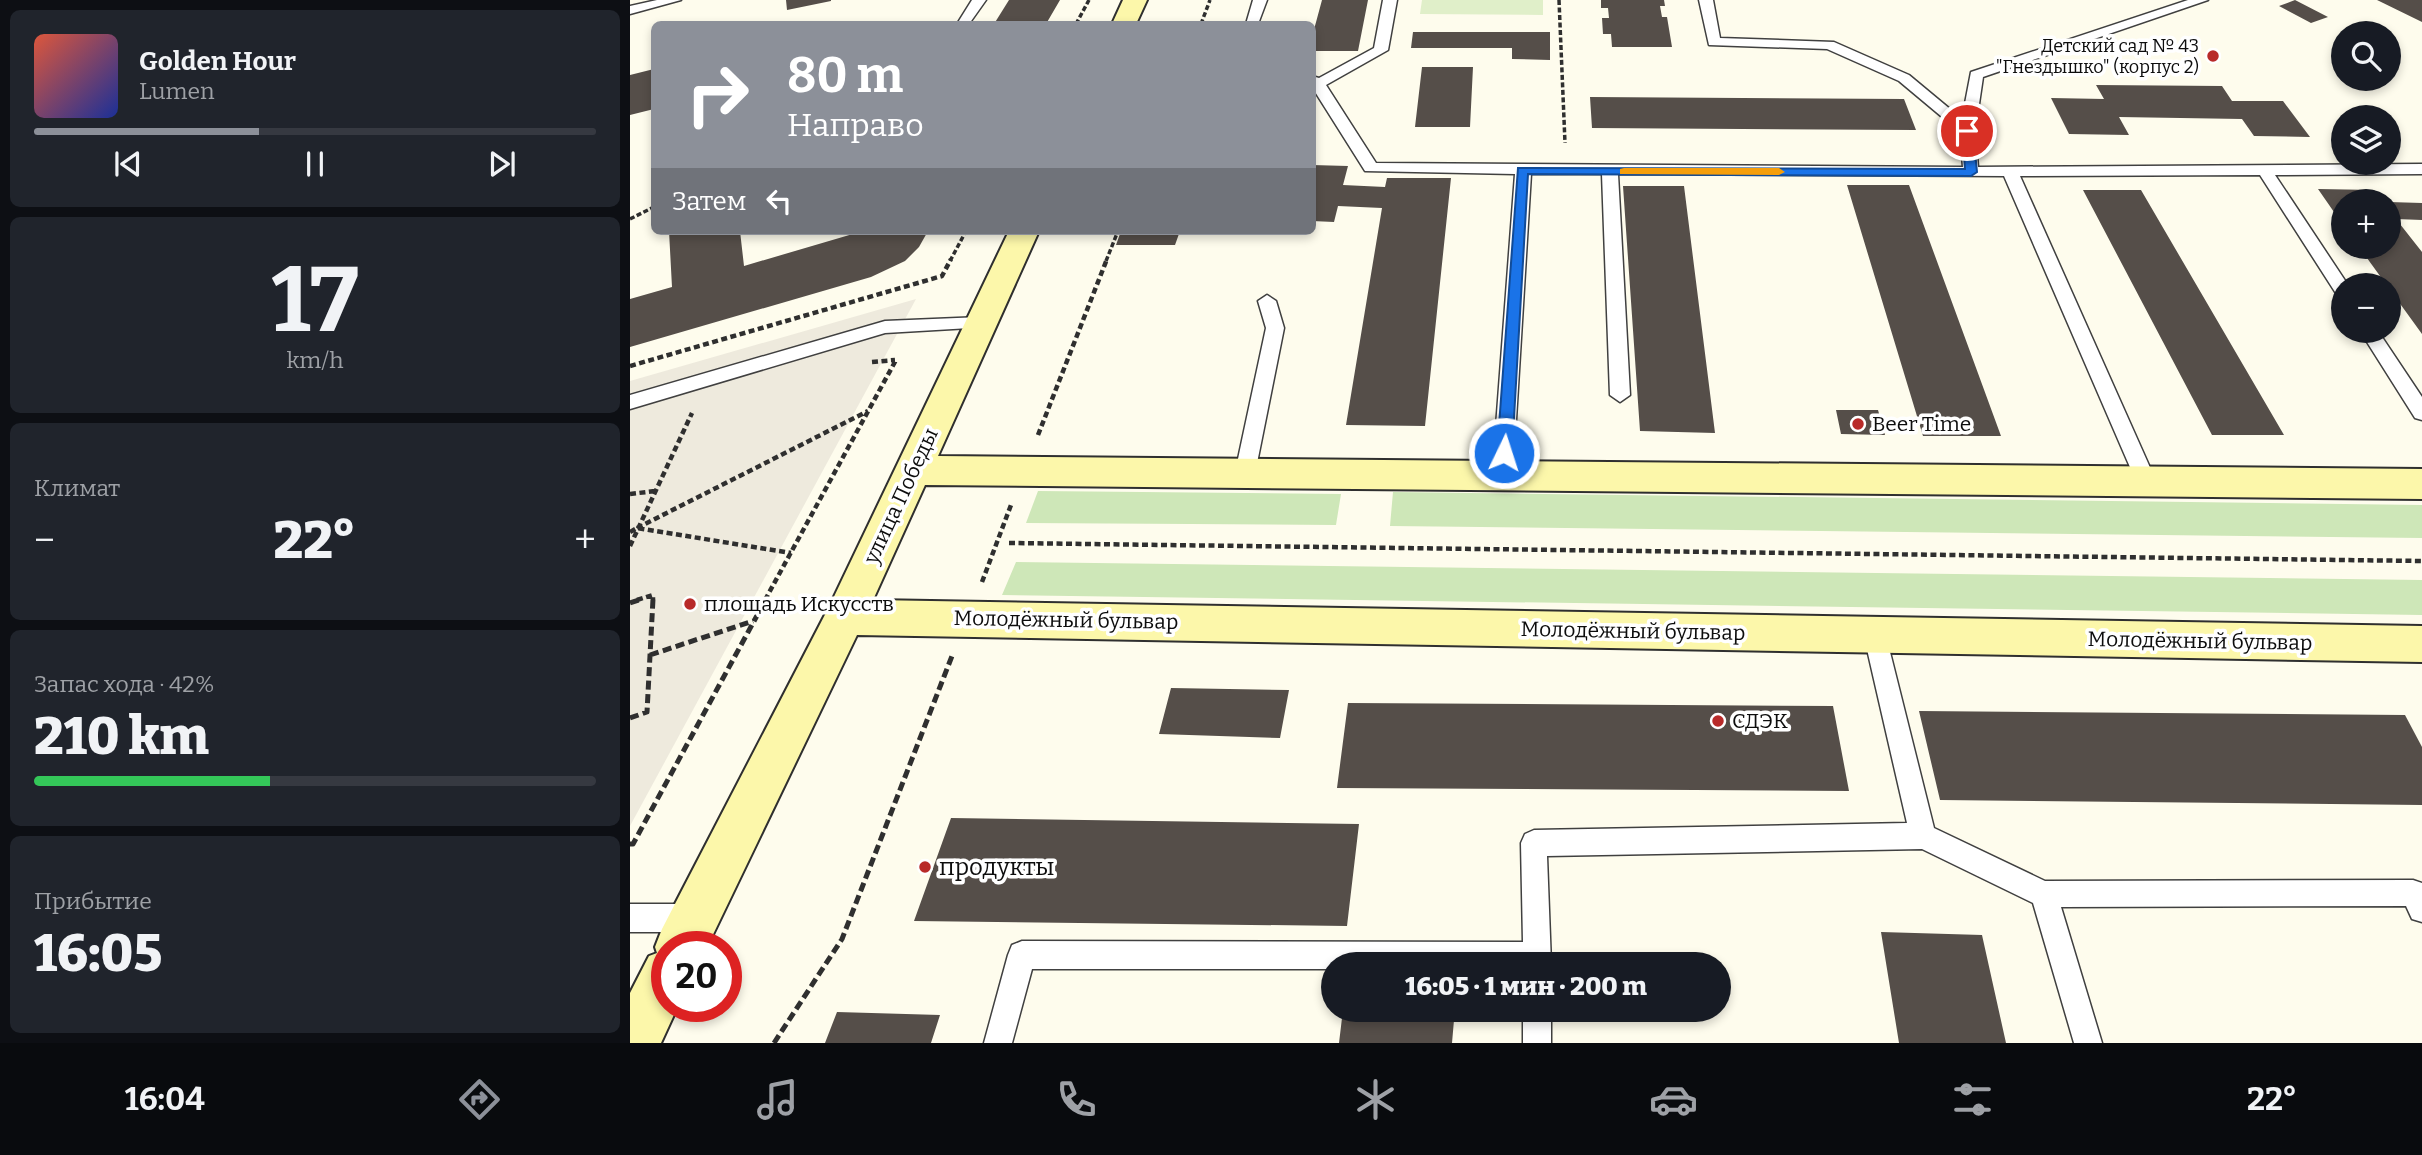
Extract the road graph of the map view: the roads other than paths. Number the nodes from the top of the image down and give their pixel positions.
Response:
1 (674, 0) edge
2 (979, 0) edge
3 (1135, 0) edge
4 (1261, 0) edge
5 (1390, 0) edge
6 (1706, 0) edge
7 (2201, 0) edge
8 (630, 10) edge
9 (965, 21) edge
10 (1125, 21) edge
11 (1253, 21) edge
12 (1316, 82) edge
13 (1316, 84) edge
14 (1967, 131) junction
15 (2422, 169) edge
16 (1523, 170) junction
17 (1610, 171) junction
18 (2265, 171) junction
19 (1971, 172) junction
20 (2010, 172) junction
21 (1022, 235) edge
22 (2331, 273) edge
23 (1267, 301) dead end
24 (981, 323) junction
25 (2377, 343) edge
26 (1620, 395) dead end
27 (630, 402) edge
28 (2422, 412) edge
29 (1504, 453) dead end
30 (912, 470) junction
31 (1245, 473) junction
32 (2146, 481) junction
33 (2422, 484) edge
34 (845, 617) junction
35 (1875, 636) junction
36 (2422, 644) edge
37 (1923, 836) junction
38 (2044, 894) junction
39 (2422, 909) edge
40 (630, 918) edge
41 (683, 931) edge
42 (688, 931) edge
43 (1537, 952) edge
44 (1321, 958) edge
45 (651, 1006) edge
46 (1537, 1022) edge
47 (633, 1043) edge
48 (998, 1043) edge
49 (1537, 1043) edge
50 (2088, 1043) edge

1 - 8 lane
2 - 9 lane
3 - 10 main road
4 - 11 lane
5 - 12 lane
6 - 14 lane
7 - 14 lane
13 - 16 lane
14 - 19 lane
15 - 18 lane
16 - 17 lane
16 - 29 lane
17 - 19 lane
17 - 26 lane
18 - 20 lane
18 - 22 lane
19 - 20 lane
20 - 32 lane
21 - 24 main road, улица Победы
23 - 31 lane
24 - 27 lane
24 - 30 main road, улица Победы
25 - 28 lane
30 - 31 main road
30 - 34 main road, улица Победы
31 - 32 main road
32 - 33 main road
34 - 35 main road, Молодёжный бульвар
34 - 42 main road, улица Победы
35 - 36 main road, Молодёжный бульвар
35 - 37 lane
37 - 38 lane
37 - 43 lane
38 - 39 lane
38 - 50 lane
40 - 41 lane
44 - 48 lane
45 - 47 main road
46 - 49 lane

